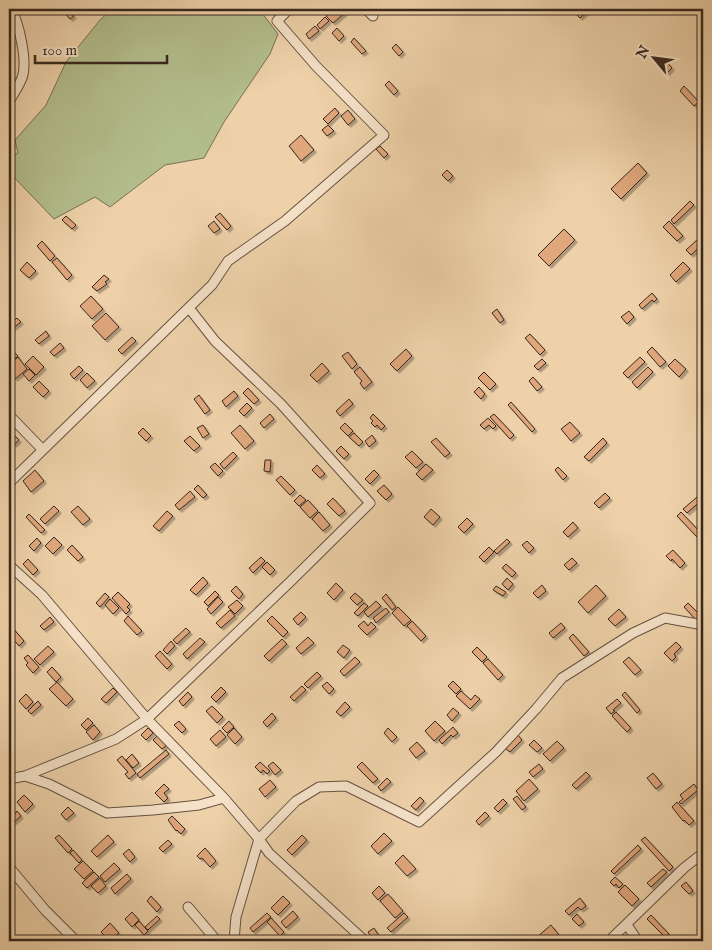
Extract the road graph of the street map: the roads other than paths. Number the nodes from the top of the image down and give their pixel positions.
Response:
1 (11, 9) edge
2 (289, 9) edge
3 (366, 9) edge
4 (373, 16) dead end
5 (9, 102) edge
6 (189, 308) junction
7 (9, 415) edge
8 (42, 449) junction
9 (9, 483) edge
10 (9, 565) edge
11 (703, 625) edge
12 (147, 719) junction
13 (25, 776) junction
14 (9, 780) edge
15 (224, 798) junction
16 (259, 839) junction
17 (703, 853) edge
18 (9, 867) edge
19 (188, 907) dead end
20 (626, 925) junction
21 (76, 941) edge
22 (217, 941) edge
23 (234, 941) edge
24 (365, 941) edge
25 (609, 941) edge
26 (638, 941) edge

1 - 5 street
2 - 6 street
3 - 4 street
6 - 8 street
6 - 12 street
7 - 8 street
8 - 9 street
10 - 12 street
11 - 16 street
12 - 13 street
12 - 15 street
13 - 14 street
13 - 15 street
15 - 16 street
16 - 23 street
16 - 24 street
17 - 20 street
18 - 21 street
19 - 22 street
20 - 25 street
20 - 26 street

